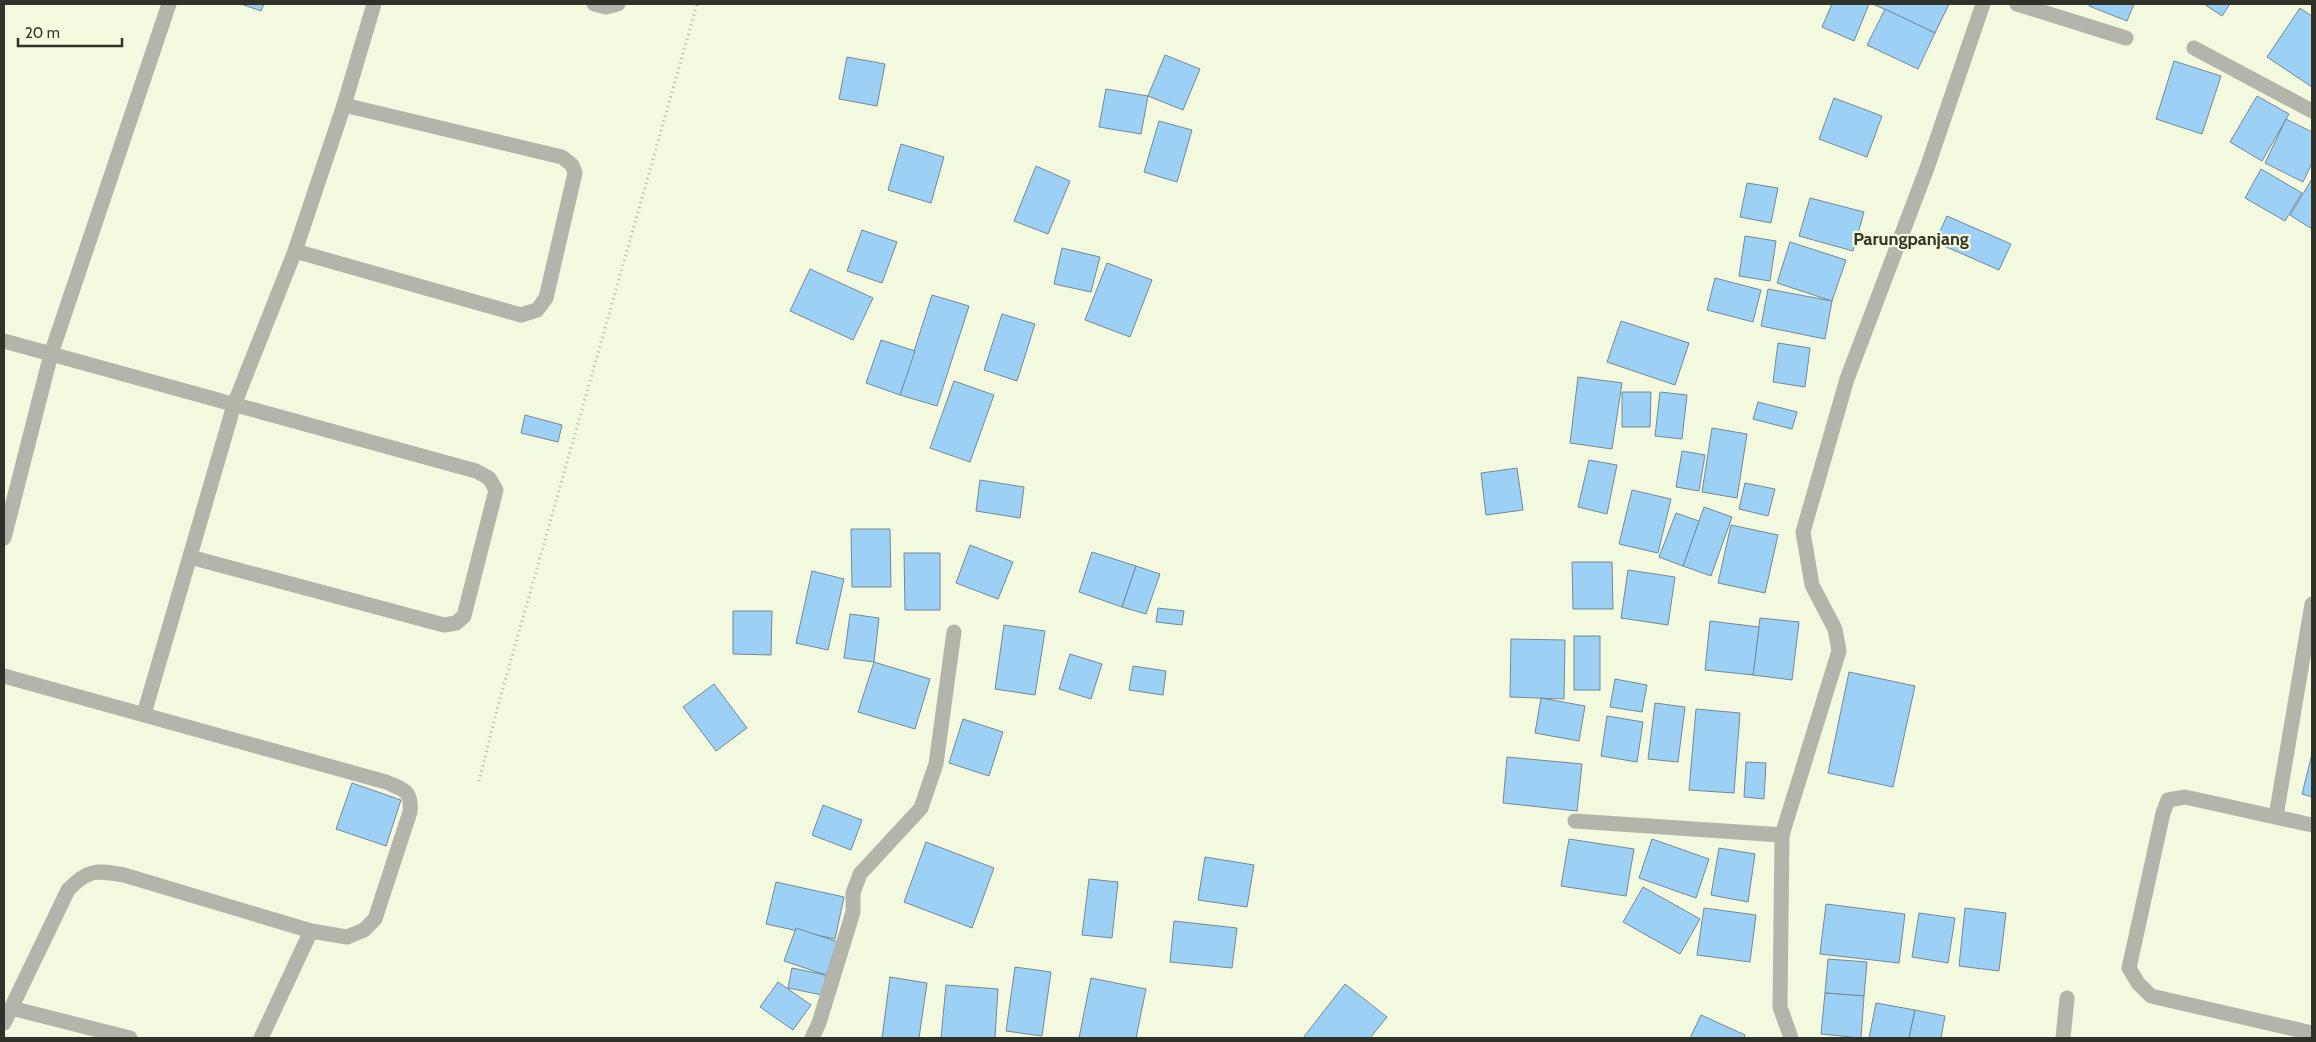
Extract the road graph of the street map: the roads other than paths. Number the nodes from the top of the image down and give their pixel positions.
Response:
1 (169, 4) edge
2 (374, 4) edge
3 (594, 4) edge
4 (618, 4) edge
5 (1983, 4) edge
6 (2017, 4) edge
7 (2126, 38) dead end
8 (2194, 48) dead end
9 (344, 105) junction
10 (2312, 111) edge
11 (295, 251) junction
12 (4, 341) edge
13 (51, 354) junction
14 (234, 405) junction
15 (4, 538) edge
16 (190, 557) junction
17 (2312, 604) edge
18 (954, 632) dead end
19 (4, 676) edge
20 (144, 714) junction
21 (2276, 816) junction
22 (1575, 821) dead end
23 (2312, 825) edge
24 (1782, 835) junction
25 (311, 932) junction
26 (2067, 998) dead end
27 (11, 1008) junction
28 (4, 1023) edge
29 (2312, 1033) edge
30 (130, 1038) edge
31 (261, 1038) edge
32 (812, 1038) edge
33 (1791, 1038) edge
34 (2063, 1038) edge

1 - 13 street
2 - 9 street
3 - 4 street
5 - 24 street
6 - 7 street
8 - 10 street
9 - 11 street
9 - 11 street
11 - 14 street
12 - 13 street
13 - 14 street
13 - 15 street
14 - 16 street
14 - 16 street
16 - 20 street
17 - 21 street
18 - 32 street
19 - 20 street
20 - 25 street
21 - 23 street
21 - 29 street
22 - 24 street
24 - 33 street
25 - 27 street
25 - 31 street
26 - 34 street
27 - 28 street
27 - 30 street

